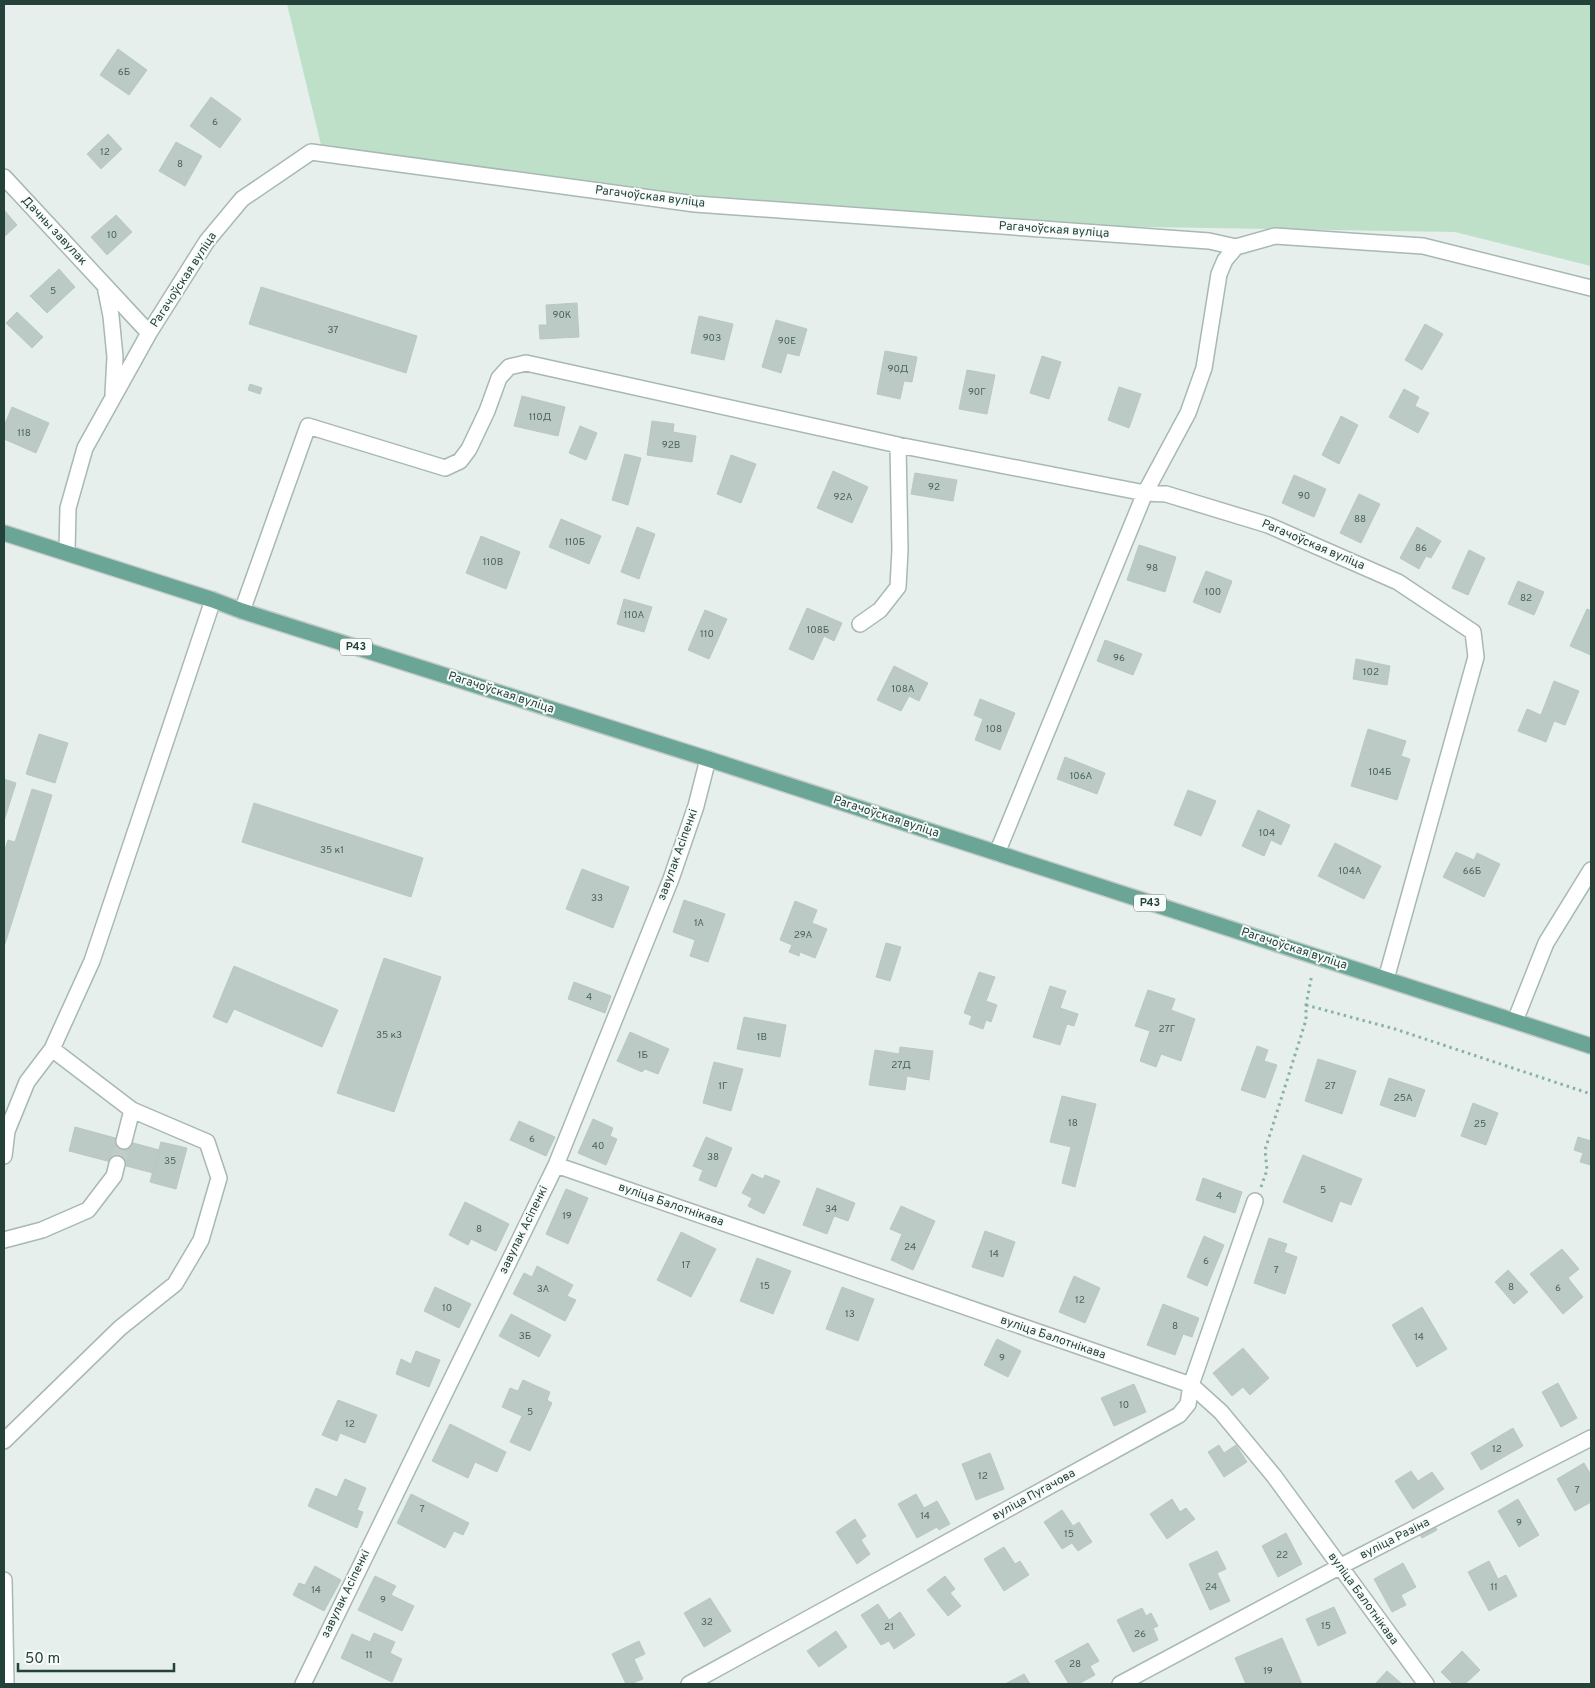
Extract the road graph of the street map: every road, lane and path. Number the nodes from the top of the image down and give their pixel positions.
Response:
1 (4, 177) edge
2 (1236, 247) junction
3 (105, 285) junction
4 (1591, 288) edge
5 (149, 333) junction
6 (113, 398) junction
7 (898, 445) junction
8 (1145, 493) junction
9 (4, 533) edge
10 (66, 552) junction
11 (214, 600) junction
12 (242, 611) junction
13 (860, 624) dead end
14 (708, 759) junction
15 (997, 853) junction
16 (1591, 870) edge
17 (1315, 956) junction
18 (1386, 979) junction
19 (1306, 1005) junction
20 (1515, 1021) junction
21 (1591, 1046) edge
22 (52, 1049) junction
23 (1591, 1094) edge
24 (132, 1110) junction
25 (124, 1140) tunnel mouth
26 (4, 1156) edge
27 (117, 1164) tunnel mouth
28 (556, 1165) junction
29 (1255, 1201) joint
30 (4, 1240) edge
31 (1191, 1385) junction
32 (1591, 1438) edge
33 (4, 1441) edge
34 (1339, 1567) junction
35 (4, 1580) edge
36 (5, 1676) edge
37 (303, 1684) edge
38 (689, 1684) edge
39 (1120, 1684) edge
40 (1426, 1684) edge

1 - 3 street, Дачны завулак
2 - 4 street, Рагачоўская вуліца
2 - 5 street, Рагачоўская вуліца
2 - 8 street
3 - 5 street, Дачны завулак
3 - 6 street
5 - 6 street
6 - 10 street
7 - 8 street, Рагачоўская вуліца
7 - 12 street, Рагачоўская вуліца
7 - 13 street
8 - 15 street
8 - 18 street, Рагачоўская вуліца
9 - 10 main road, Рагачоўская вуліца / Р43
10 - 11 main road, Рагачоўская вуліца / Р43
11 - 12 main road, Рагачоўская вуліца / Р43
11 - 22 street
12 - 14 main road, Рагачоўская вуліца / Р43
14 - 15 main road, Рагачоўская вуліца / Р43
14 - 28 street, завулак Асіпенкі
15 - 17 main road, Рагачоўская вуліца / Р43
16 - 20 street
17 - 18 main road, Рагачоўская вуліца / Р43
17 - 19 path
18 - 20 main road, Рагачоўская вуліца / Р43
19 - 23 path
19 - 29 path
20 - 21 main road, Рагачоўская вуліца / Р43
22 - 24 street
22 - 26 street
24 - 25 street
24 - 33 street
27 - 30 street
28 - 31 street, вуліца Балотнікава
28 - 37 street, завулак Асіпенкі
29 - 31 street, вуліца Пугачова
31 - 34 street, вуліца Балотнікава
31 - 38 street, вуліца Пугачова
32 - 34 street, вуліца Разіна
34 - 39 street, вуліца Разіна
34 - 40 street, вуліца Балотнікава
35 - 36 street

